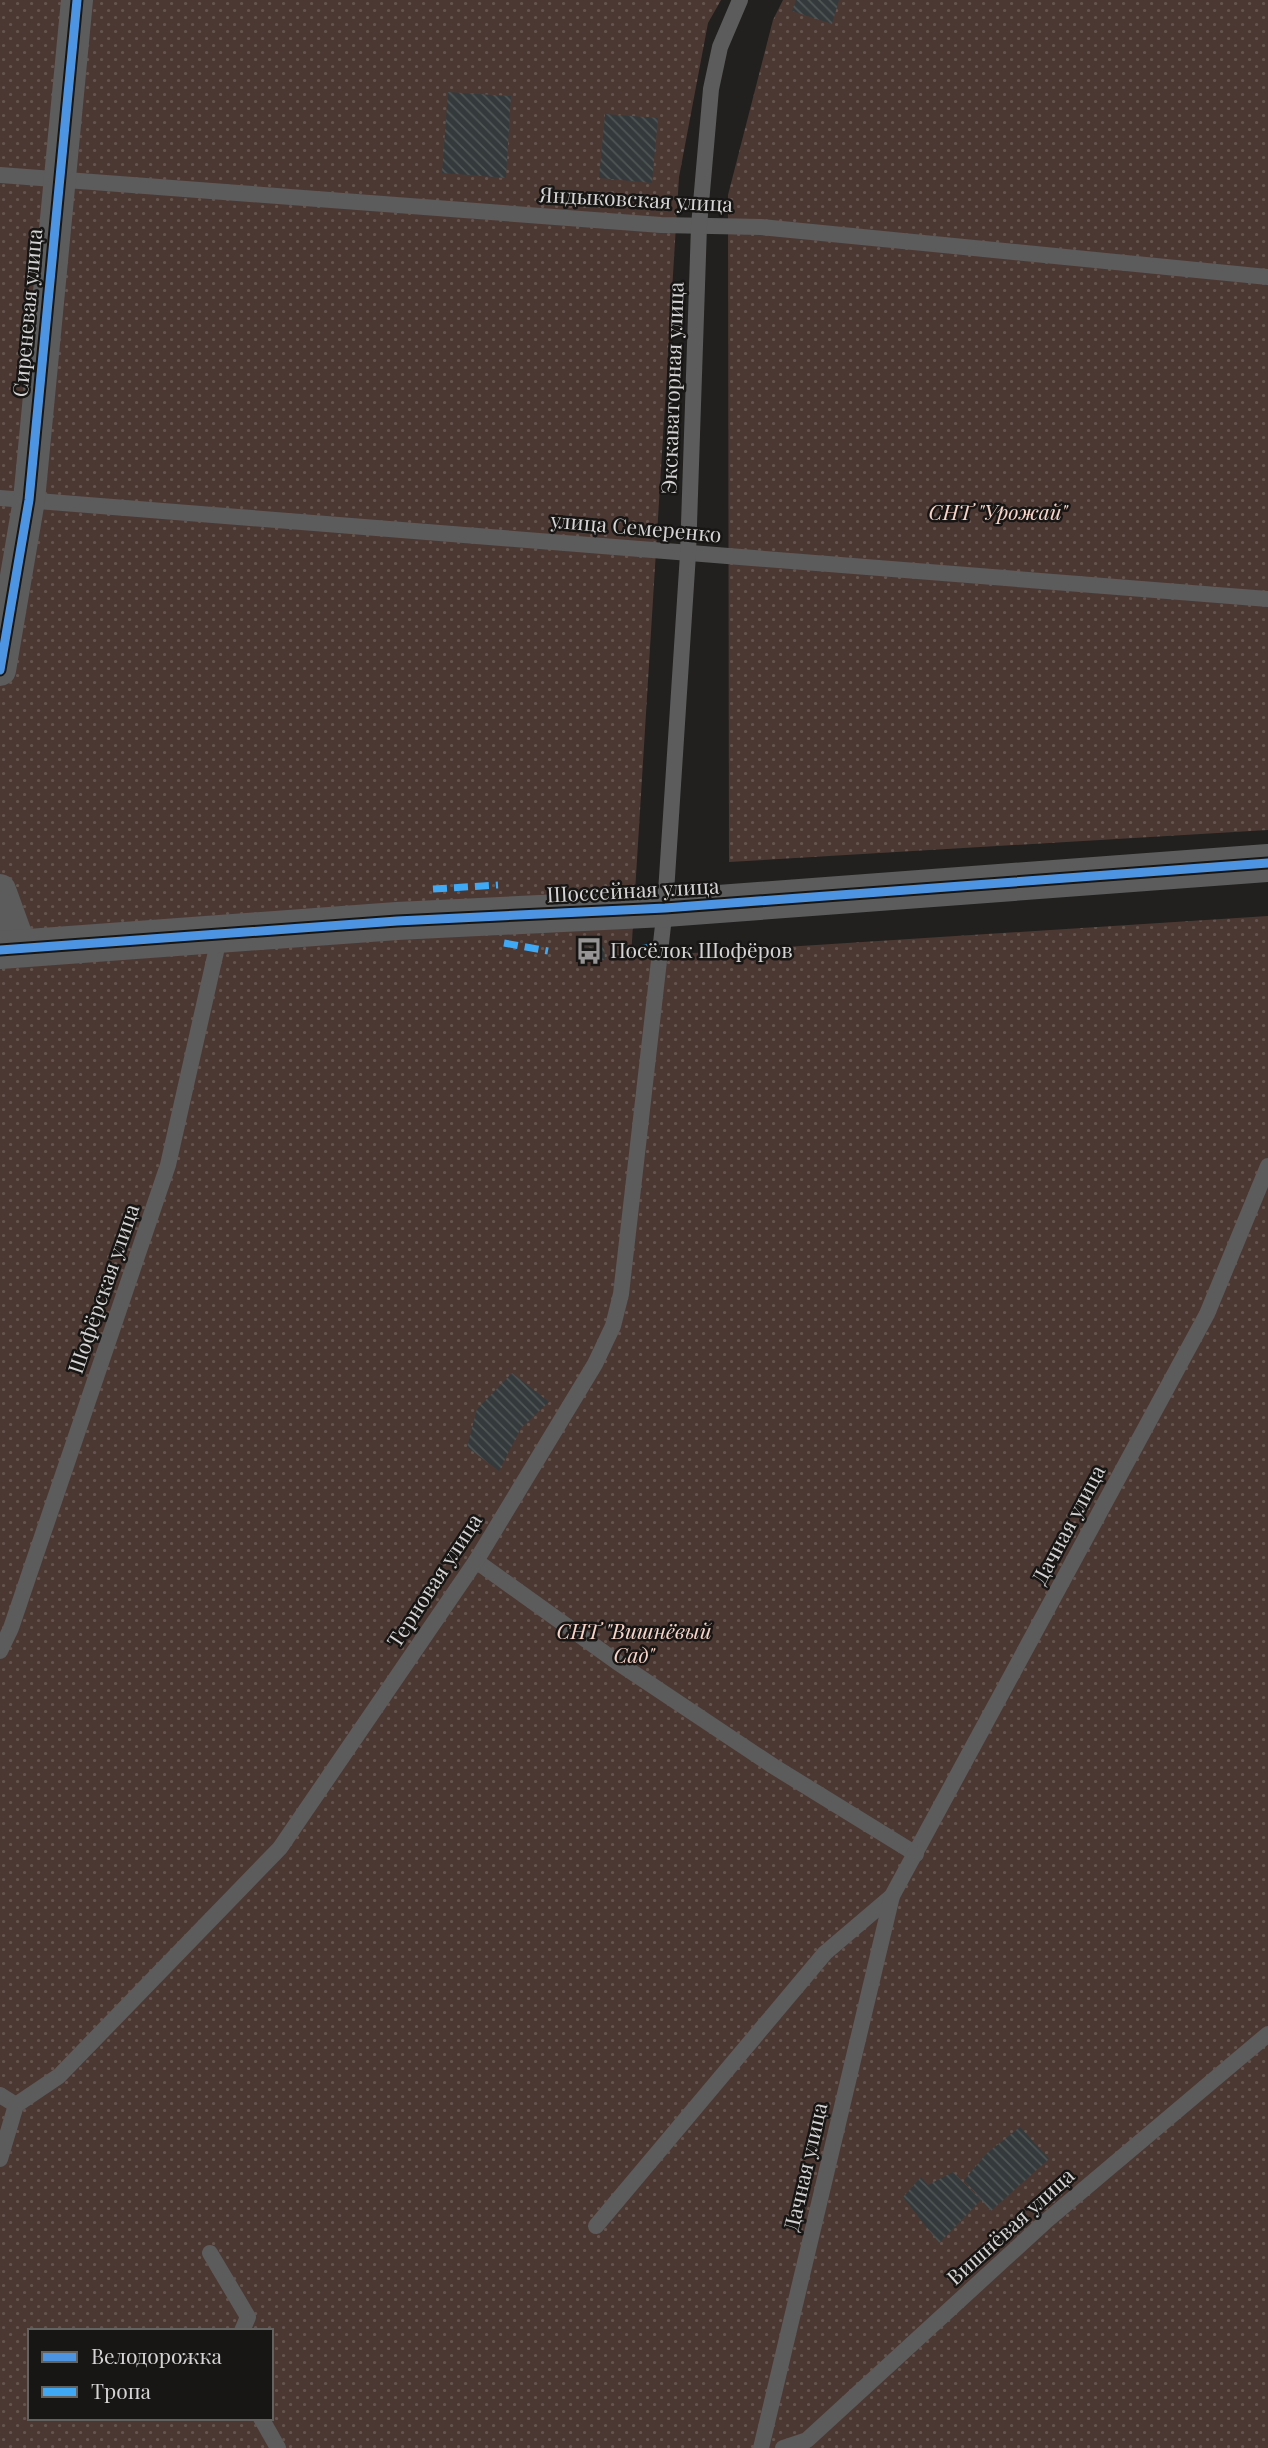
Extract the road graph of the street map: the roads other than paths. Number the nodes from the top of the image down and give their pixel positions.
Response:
1 (77, 0) edge
2 (740, 0) edge
3 (0, 175) edge
4 (58, 180) junction
5 (699, 226) junction
6 (1268, 277) edge
7 (14, 499) edge
8 (688, 554) junction
9 (1268, 599) edge
10 (0, 670) edge
11 (1268, 863) edge
12 (0, 890) edge
13 (665, 908) junction
14 (220, 934) junction
15 (11, 949) edge
16 (1268, 1166) edge
17 (476, 1561) junction
18 (0, 1651) edge
19 (916, 1854) junction
20 (892, 1896) junction
21 (1268, 2034) edge
22 (0, 2095) edge
23 (16, 2105) junction
24 (0, 2159) edge
25 (596, 2226) dead end
26 (210, 2253) dead end
27 (243, 2329) edge
28 (262, 2420) edge
29 (278, 2448) edge
30 (761, 2448) edge
31 (783, 2448) edge

1 - 4 street, Сиреневая улица
2 - 5 lane, Экскаваторная улица
3 - 4 lane, Яндыковская улица
4 - 5 lane, Яндыковская улица
4 - 7 street, Сиреневая улица
5 - 6 lane, Яндыковская улица
5 - 8 lane, Экскаваторная улица
7 - 8 lane, улица Семеренко
7 - 10 street, Сиреневая улица
8 - 9 lane, улица Семеренко
8 - 13 lane, Экскаваторная улица
11 - 13 street, Шоссейная улица
12 - 15 street
13 - 14 street, Шоссейная улица
13 - 17 lane, Терновая улица
14 - 15 street, Шоссейная улица
14 - 18 lane, Шофёрская улица
16 - 19 lane, Дачная улица
17 - 19 lane
17 - 23 lane, Терновая улица
19 - 20 lane, Дачная улица
20 - 25 lane, Дачная улица
20 - 30 lane, Дачная улица
21 - 31 lane, Вишнёвая улица
22 - 23 lane
23 - 24 lane
26 - 27 lane
28 - 29 lane

